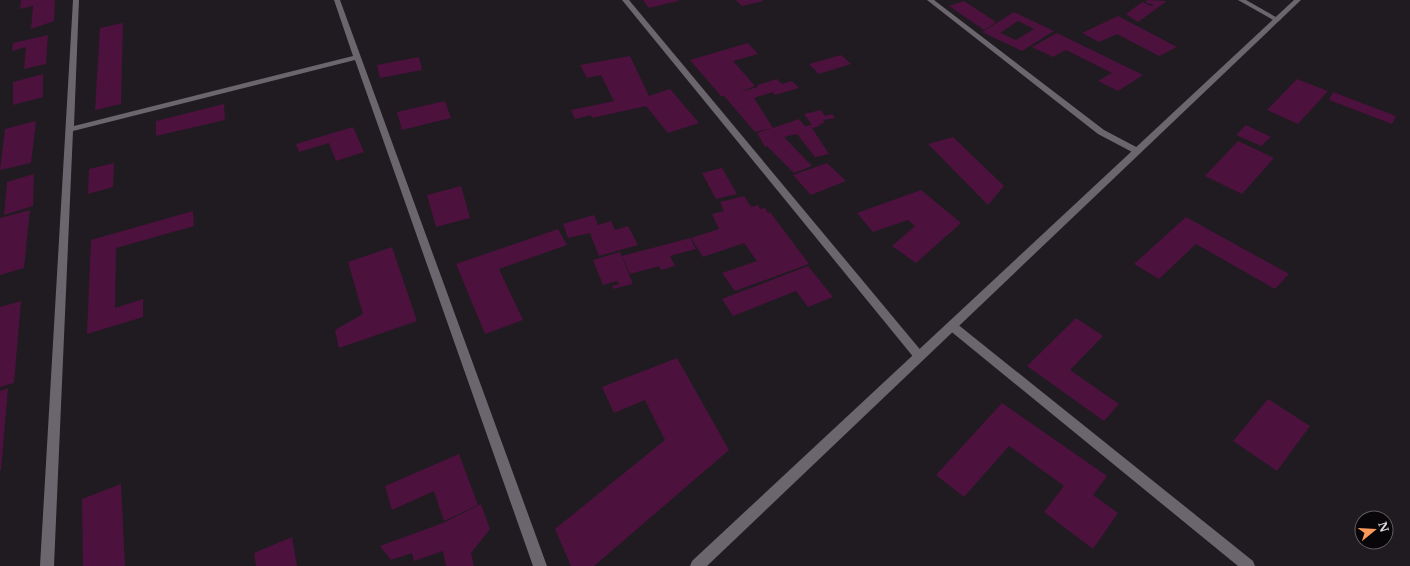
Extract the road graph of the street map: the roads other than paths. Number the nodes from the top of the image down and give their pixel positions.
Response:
1 (76, 0) edge
2 (337, 0) edge
3 (625, 0) edge
4 (930, 0) edge
5 (1241, 0) edge
6 (1298, 0) edge
7 (1276, 20) junction
8 (357, 58) junction
9 (70, 129) junction
10 (1137, 151) junction
11 (952, 326) junction
12 (919, 356) junction
13 (47, 566) edge
14 (540, 566) edge
15 (697, 566) edge
16 (1248, 566) edge

1 - 9 street
2 - 8 street
3 - 12 street
4 - 10 street
5 - 7 street
6 - 7 street
7 - 10 street
8 - 9 street
8 - 14 street
9 - 13 street
10 - 11 street
11 - 12 street
11 - 16 street
12 - 15 street

